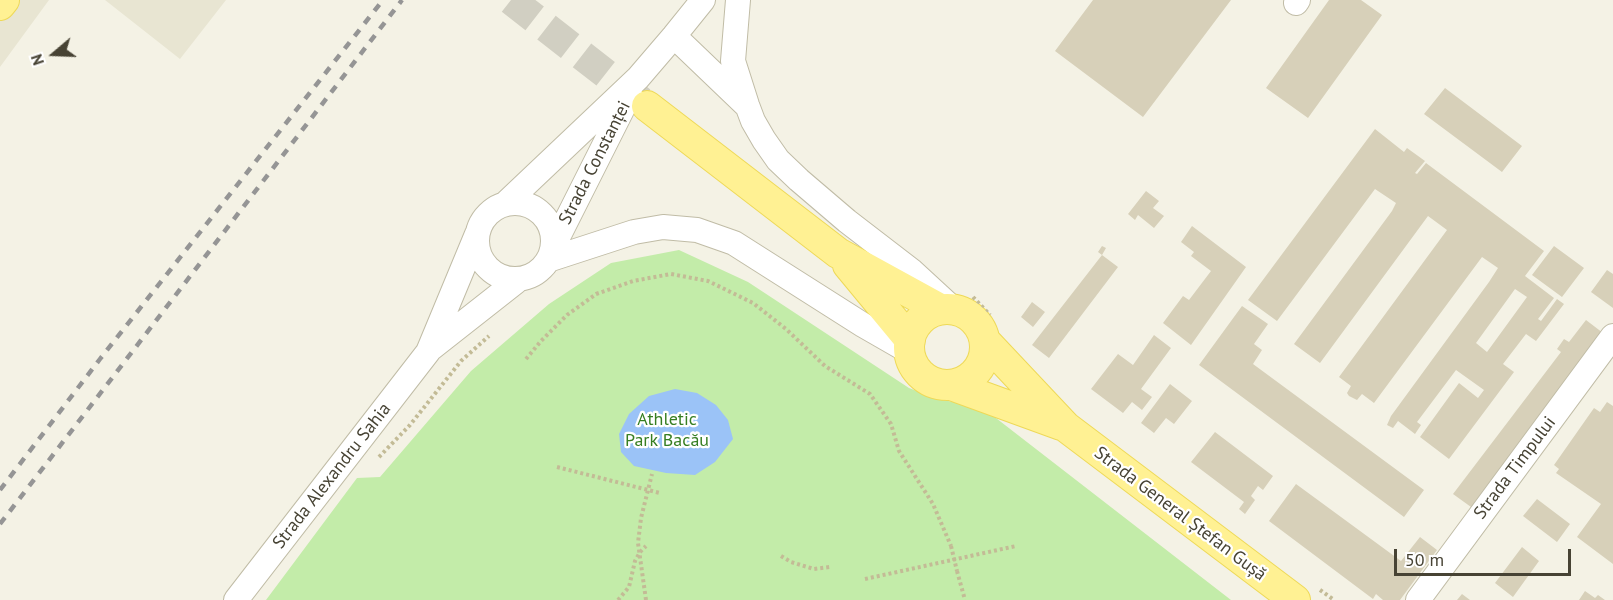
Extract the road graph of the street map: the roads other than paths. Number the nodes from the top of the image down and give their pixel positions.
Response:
1 (4, 0) edge
2 (703, 0) edge
3 (738, 0) edge
4 (0, 5) edge
5 (674, 36) junction
6 (643, 92) junction
7 (747, 105) junction
8 (505, 204) junction
9 (477, 234) junction
10 (551, 253) junction
11 (838, 253) junction
12 (518, 279) junction
13 (947, 309) junction
14 (1613, 336) edge
15 (985, 341) junction
16 (910, 346) junction
17 (428, 352) junction
18 (951, 385) junction
19 (1066, 427) junction
20 (236, 600) edge
21 (1295, 600) edge
22 (1418, 600) edge

1 - 4 main road
2 - 5 street, Strada Constanței
3 - 7 street
5 - 6 street, Strada Constanței
5 - 7 street
6 - 8 street, Strada Constanței
6 - 10 street, Strada Constanței
6 - 11 main road
7 - 13 street
8 - 9 street
8 - 10 street
9 - 12 street
9 - 17 street, Strada Alexandru Sahia
10 - 12 street
10 - 16 street
11 - 13 main road
11 - 16 main road
12 - 17 street, Strada Alexandru Sahia
13 - 15 main road
13 - 16 main road
14 - 22 street, Strada Timpului
15 - 18 main road
15 - 19 main road, Strada General Ștefan Gușă
16 - 18 main road
17 - 20 street, Strada Alexandru Sahia
18 - 19 main road, Strada General Ștefan Gușă
19 - 21 main road, Strada General Ștefan Gușă

